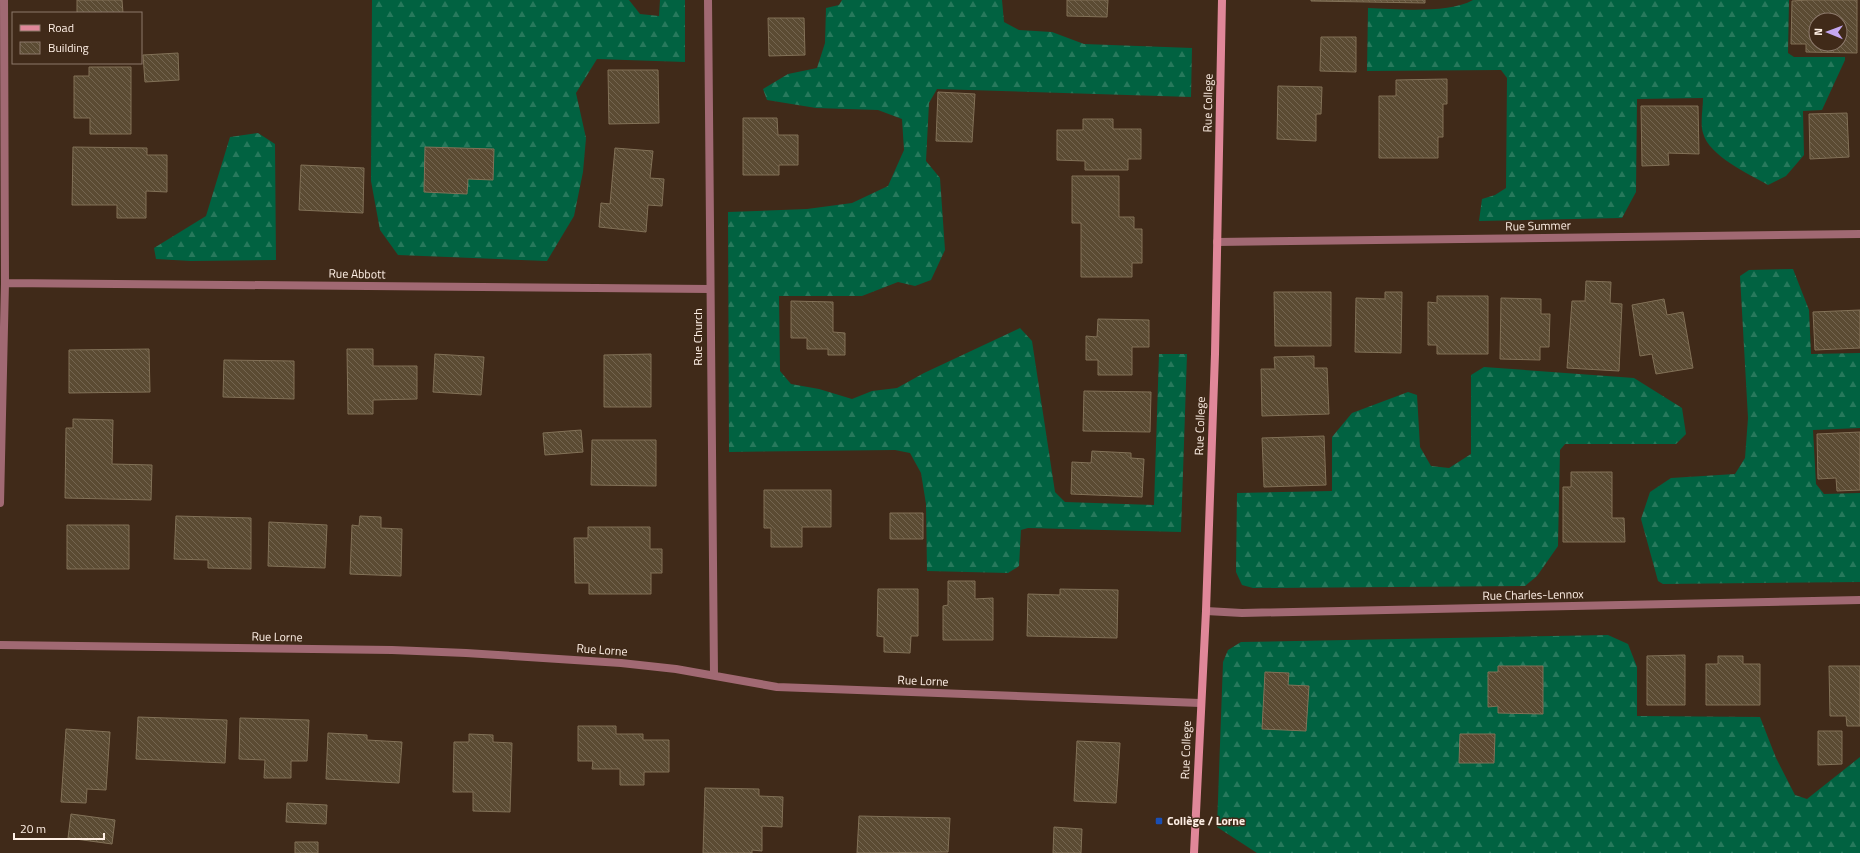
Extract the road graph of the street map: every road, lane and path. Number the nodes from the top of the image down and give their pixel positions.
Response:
1 (4, 0) edge
2 (708, 0) edge
3 (1222, 0) edge
4 (1860, 234) edge
5 (1217, 242) junction
6 (5, 283) junction
7 (710, 289) junction
8 (0, 503) edge
9 (1860, 600) edge
10 (1206, 611) junction
11 (0, 645) edge
12 (714, 675) junction
13 (1200, 703) junction
14 (1194, 853) edge

1 - 6 street
2 - 7 street, Rue Church
3 - 5 street, Rue College
4 - 5 street, Rue Summer
5 - 10 street, Rue College
6 - 7 street, Rue Abbott
6 - 8 street
7 - 12 street, Rue Church
9 - 10 street, Rue Charles-Lennox
10 - 13 street, Rue College
11 - 12 street, Rue Lorne
12 - 13 street, Rue Lorne
13 - 14 street, Rue College

